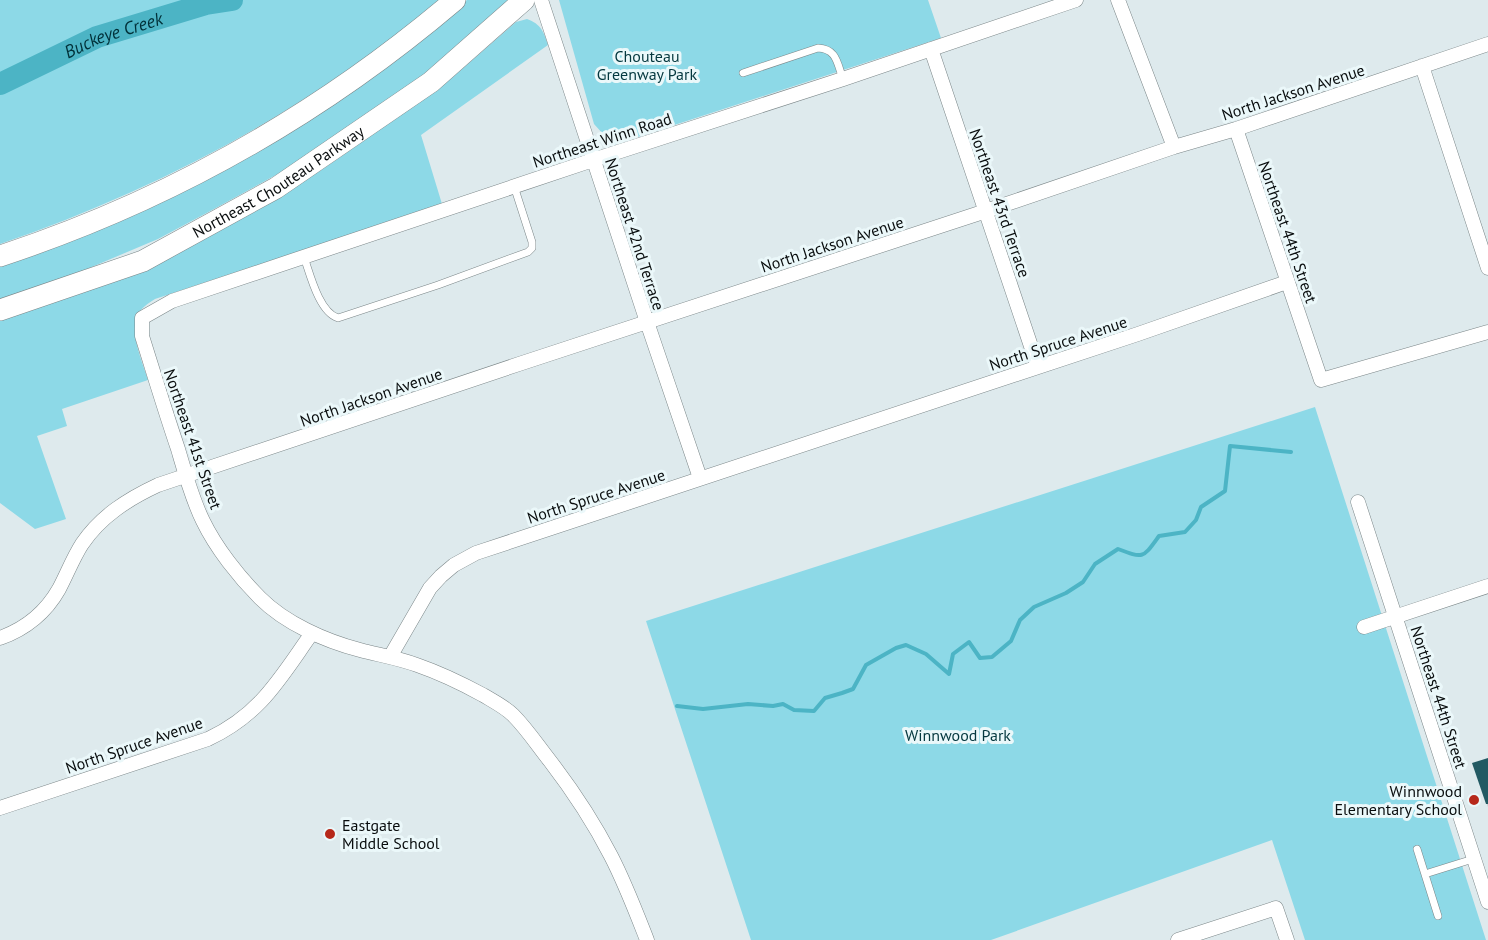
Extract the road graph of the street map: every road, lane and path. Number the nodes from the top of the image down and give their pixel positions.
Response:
1 (455, 0) edge
2 (524, 0) edge
3 (541, 0) edge
4 (1076, 0) edge
5 (1118, 0) edge
6 (1488, 44) edge
7 (931, 49) junction
8 (1422, 66) junction
9 (743, 73) dead end
10 (843, 79) junction
11 (1236, 129) junction
12 (1174, 147) junction
13 (593, 160) junction
14 (514, 186) junction
15 (986, 211) junction
16 (0, 256) edge
17 (304, 257) junction
18 (1488, 268) edge
19 (1287, 282) junction
20 (0, 310) edge
21 (142, 318) joint
22 (647, 322) junction
23 (1488, 332) edge
24 (1038, 367) junction
25 (187, 477) junction
26 (700, 478) junction
27 (1358, 502) dead end
28 (1488, 586) edge
29 (1396, 617) junction
30 (1364, 627) dead end
31 (312, 633) junction
32 (0, 638) edge
33 (390, 657) junction
34 (0, 808) edge
35 (1417, 849) dead end
36 (1473, 859) junction
37 (1425, 874) junction
38 (1484, 879) edge
39 (1488, 902) edge
40 (1438, 916) dead end
41 (646, 940) edge
42 (1178, 940) edge
43 (1287, 940) edge

1 - 16 main road
2 - 20 main road, Northeast Chouteau Parkway
3 - 13 street, Northeast 42nd Terrace
4 - 7 street, Northeast Winn Road
5 - 12 street
6 - 8 street, North Jackson Avenue
7 - 10 street, Northeast Winn Road
7 - 15 street, Northeast 43rd Terrace
8 - 11 street, North Jackson Avenue
8 - 18 street
9 - 10 lane
10 - 13 street, Northeast Winn Road
11 - 12 street, North Jackson Avenue
11 - 19 street, Northeast 44th Street
12 - 15 street, North Jackson Avenue
13 - 14 street, Northeast Winn Road
13 - 22 street, Northeast 42nd Terrace
14 - 17 street, Northeast Winn Road
14 - 17 lane
15 - 22 street, North Jackson Avenue
15 - 24 street, Northeast 43rd Terrace
17 - 21 street, Northeast Winn Road
19 - 23 street, Northeast 44th Street
19 - 24 street, North Spruce Avenue
21 - 25 street, Northeast 41st Street
22 - 25 street, North Jackson Avenue
22 - 26 street, Northeast 42nd Terrace
24 - 26 street, North Spruce Avenue
25 - 31 street, Northeast 41st Street
25 - 32 street, North Jackson Avenue
26 - 33 street, North Spruce Avenue
27 - 29 street, Northeast 44th Street
28 - 29 street
29 - 30 street
29 - 36 street, Northeast 44th Street
31 - 33 street
31 - 34 street, North Spruce Avenue
33 - 41 street
35 - 37 lane
36 - 37 lane
36 - 38 street, Northeast 44th Street
37 - 40 lane
38 - 39 street, Northeast 44th Street
42 - 43 street

